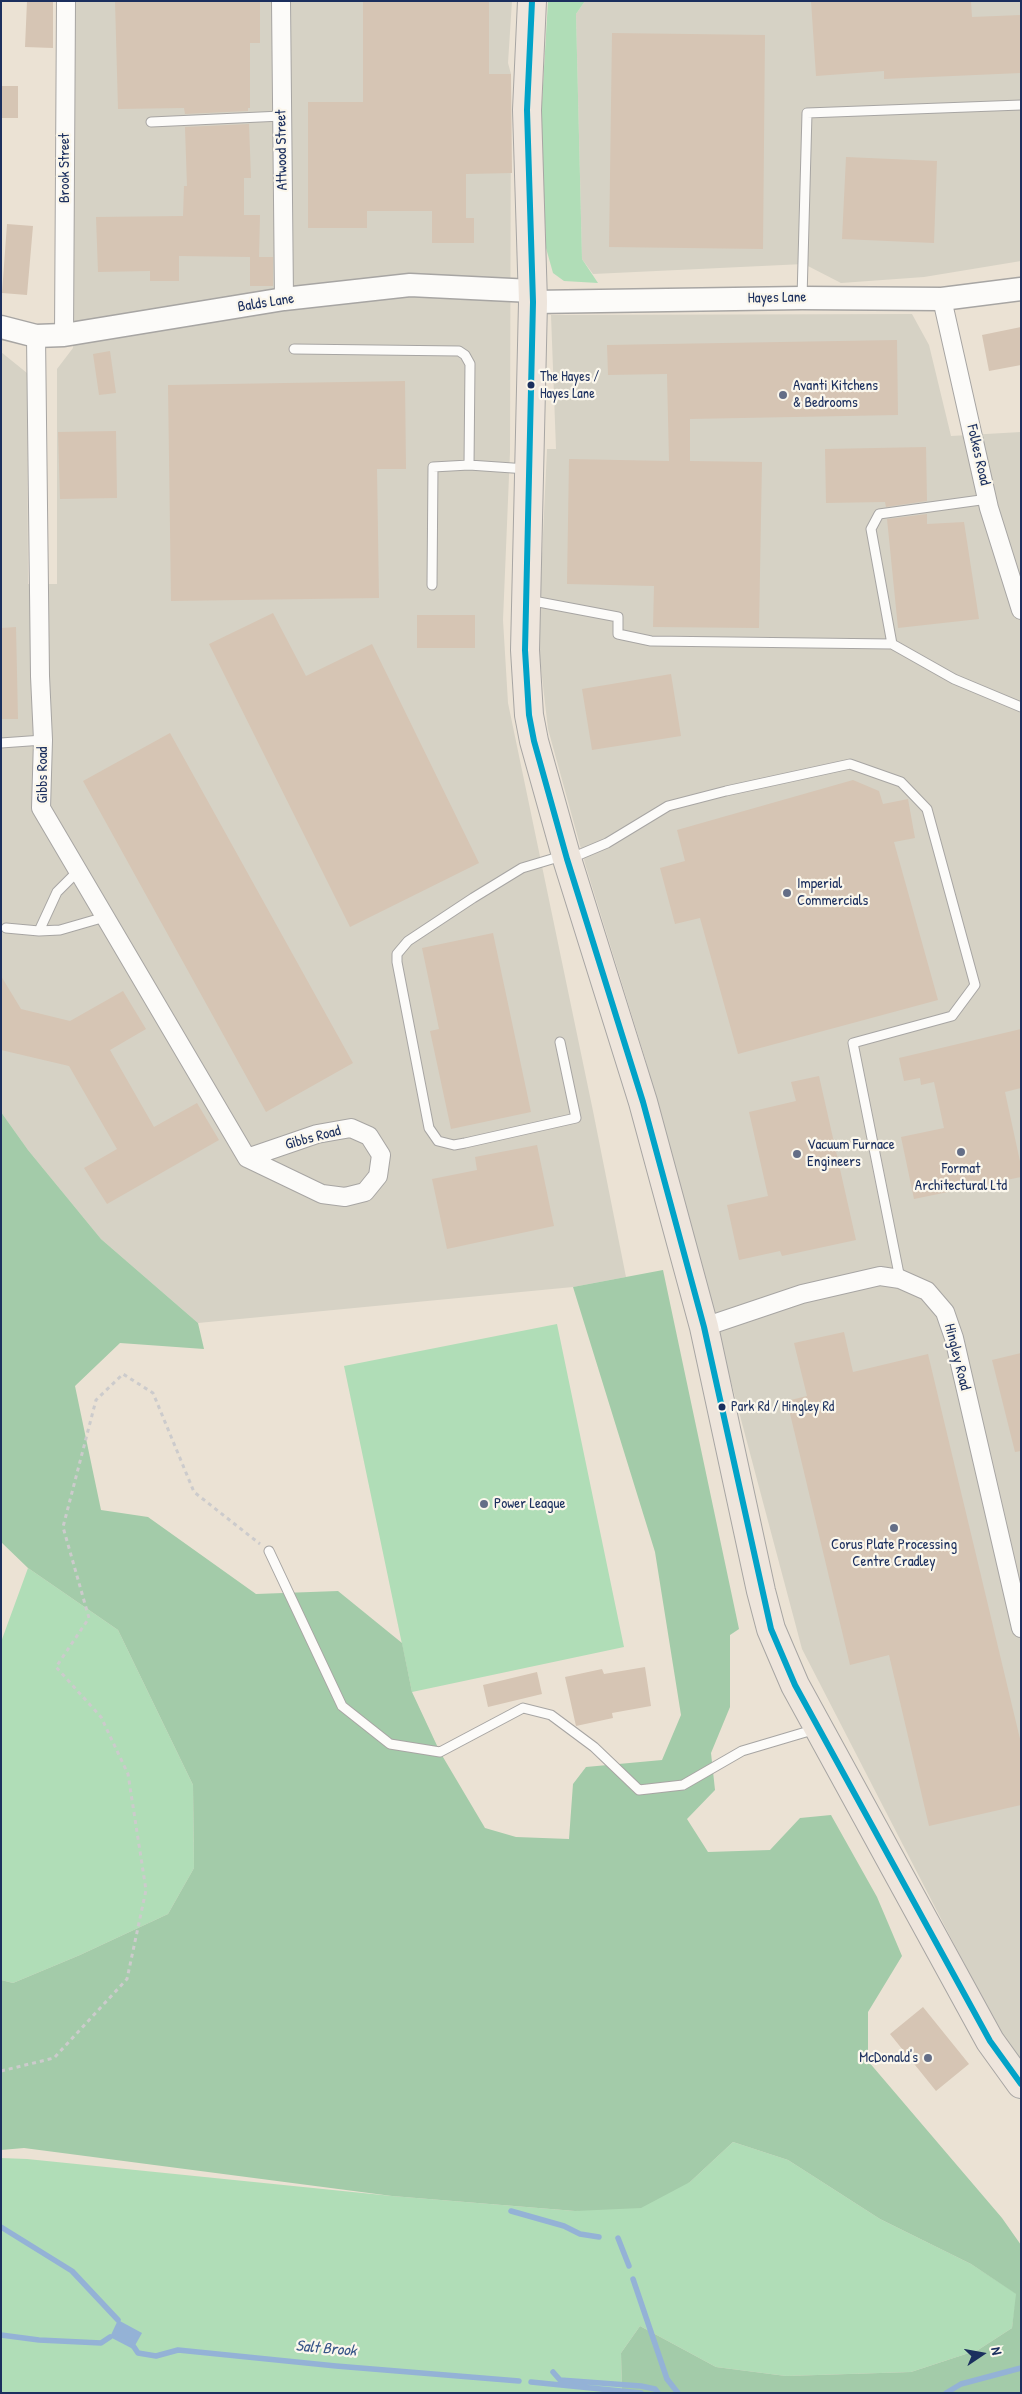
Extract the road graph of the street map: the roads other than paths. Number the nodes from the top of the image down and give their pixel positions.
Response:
1 (66, 1) edge
2 (281, 1) edge
3 (532, 1) edge
4 (1021, 105) edge
5 (282, 116) junction
6 (151, 122) dead end
7 (1021, 289) edge
8 (533, 296) junction
9 (802, 298) junction
10 (284, 299) junction
11 (942, 299) junction
12 (1, 327) edge
13 (64, 335) junction
14 (36, 336) junction
15 (294, 349) dead end
16 (469, 465) junction
17 (530, 469) junction
18 (988, 499) junction
19 (1016, 582) edge
20 (432, 585) dead end
21 (525, 600) junction
22 (1021, 610) edge
23 (892, 644) junction
24 (1021, 707) edge
25 (43, 740) junction
26 (1, 743) edge
27 (566, 857) junction
28 (78, 871) junction
29 (105, 917) junction
30 (6, 928) dead end
31 (39, 931) junction
32 (560, 1042) dead end
33 (247, 1158) junction
34 (900, 1279) junction
35 (704, 1327) junction
36 (269, 1551) road end
37 (1020, 1621) edge
38 (819, 1729) junction
39 (1021, 2084) edge

1 - 13 street, Brook Street
2 - 5 street, Attwood Street
3 - 8 highway
4 - 9 lane
5 - 6 lane
5 - 10 street, Attwood Street
7 - 11 street, Hayes Lane
8 - 9 street, Hayes Lane
8 - 10 street, Balds Lane
8 - 17 highway
9 - 11 street, Hayes Lane
10 - 13 street, Balds Lane
11 - 18 street, Folkes Road
12 - 14 street, Balds Lane
13 - 14 street, Balds Lane
14 - 25 street, Gibbs Road
15 - 16 lane
16 - 17 lane
16 - 20 lane
17 - 21 highway
18 - 19 street, Folkes Road
18 - 23 lane
19 - 22 street, Folkes Road
21 - 23 lane
21 - 27 highway
23 - 24 lane
25 - 26 lane
25 - 28 street, Gibbs Road
27 - 32 lane
27 - 34 lane
27 - 35 highway
28 - 29 street, Gibbs Road
28 - 31 lane
29 - 31 lane
29 - 33 street, Gibbs Road
30 - 31 lane
33 - 33 street, Gibbs Road
34 - 35 street, Hingley Road
34 - 37 street, Hingley Road
35 - 38 highway
36 - 38 lane
38 - 39 highway

